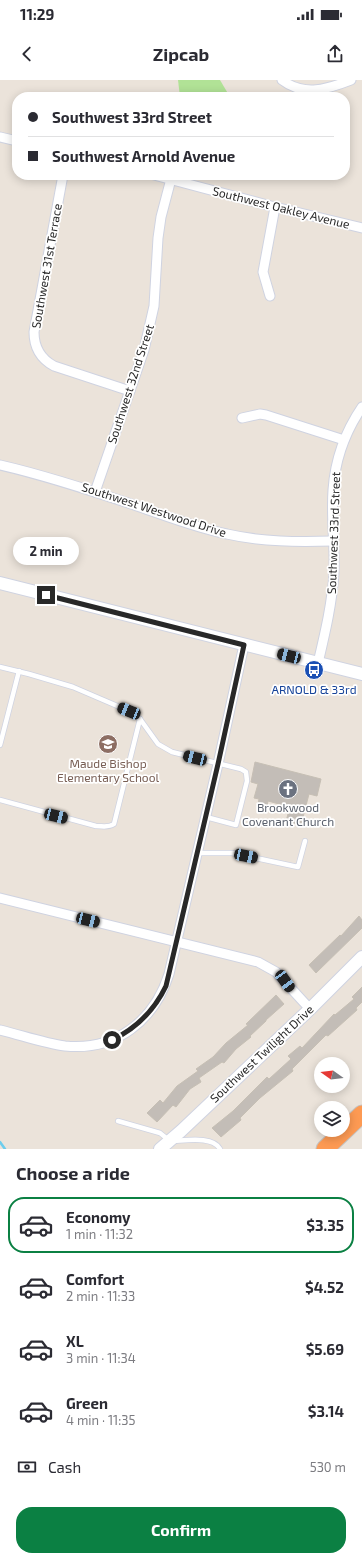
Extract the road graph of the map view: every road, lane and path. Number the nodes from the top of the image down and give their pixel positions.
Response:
1 (282, 80) edge
2 (351, 80) edge
3 (0, 137) edge
4 (12, 140) edge
5 (62, 180) edge
6 (170, 180) edge
7 (174, 180) edge
8 (275, 207) junction
9 (362, 228) edge
10 (270, 296) dead end
11 (130, 391) junction
12 (362, 407) edge
13 (242, 418) dead end
14 (344, 440) junction
15 (0, 465) edge
16 (95, 492) junction
17 (333, 541) junction
18 (0, 583) edge
19 (244, 645) junction
20 (318, 663) junction
21 (0, 667) edge
22 (19, 671) junction
23 (362, 674) edge
24 (140, 719) junction
25 (0, 745) edge
26 (218, 764) junction
27 (0, 800) edge
28 (206, 817) junction
29 (305, 841) dead end
30 (198, 853) junction
31 (0, 898) edge
32 (177, 942) junction
33 (362, 957) edge
34 (310, 1008) junction
35 (0, 1030) edge
36 (362, 1114) edge
37 (118, 1121) dead end
38 (170, 1141) junction
39 (160, 1149) edge
40 (220, 1149) edge
41 (325, 1149) edge

1 - 2 street
3 - 4 street
5 - 11 street, Southwest 31st Terrace
6 - 11 street, Southwest 32nd Street
7 - 8 street, Southwest Oakley Avenue
8 - 9 street, Southwest Oakley Avenue
8 - 10 street
11 - 16 street, Southwest 32nd Street
12 - 14 street, Southwest 33rd Street
13 - 14 street
14 - 17 street, Southwest 33rd Street
15 - 16 street, Southwest Westwood Drive
16 - 17 street, Southwest Westwood Drive
17 - 20 street, Southwest 33rd Street
18 - 19 street
19 - 20 street
19 - 26 street
20 - 23 street
21 - 22 lane
22 - 24 lane
22 - 25 lane
24 - 26 lane
24 - 27 lane
26 - 28 street
26 - 28 lane
28 - 30 street
29 - 30 lane
30 - 32 street
31 - 32 street
32 - 34 street
32 - 35 street
33 - 34 street, Southwest Twilight Drive
34 - 38 street, Southwest Twilight Drive
36 - 41 highway
37 - 38 lane
38 - 39 street, Southwest Twilight Drive
38 - 40 lane

